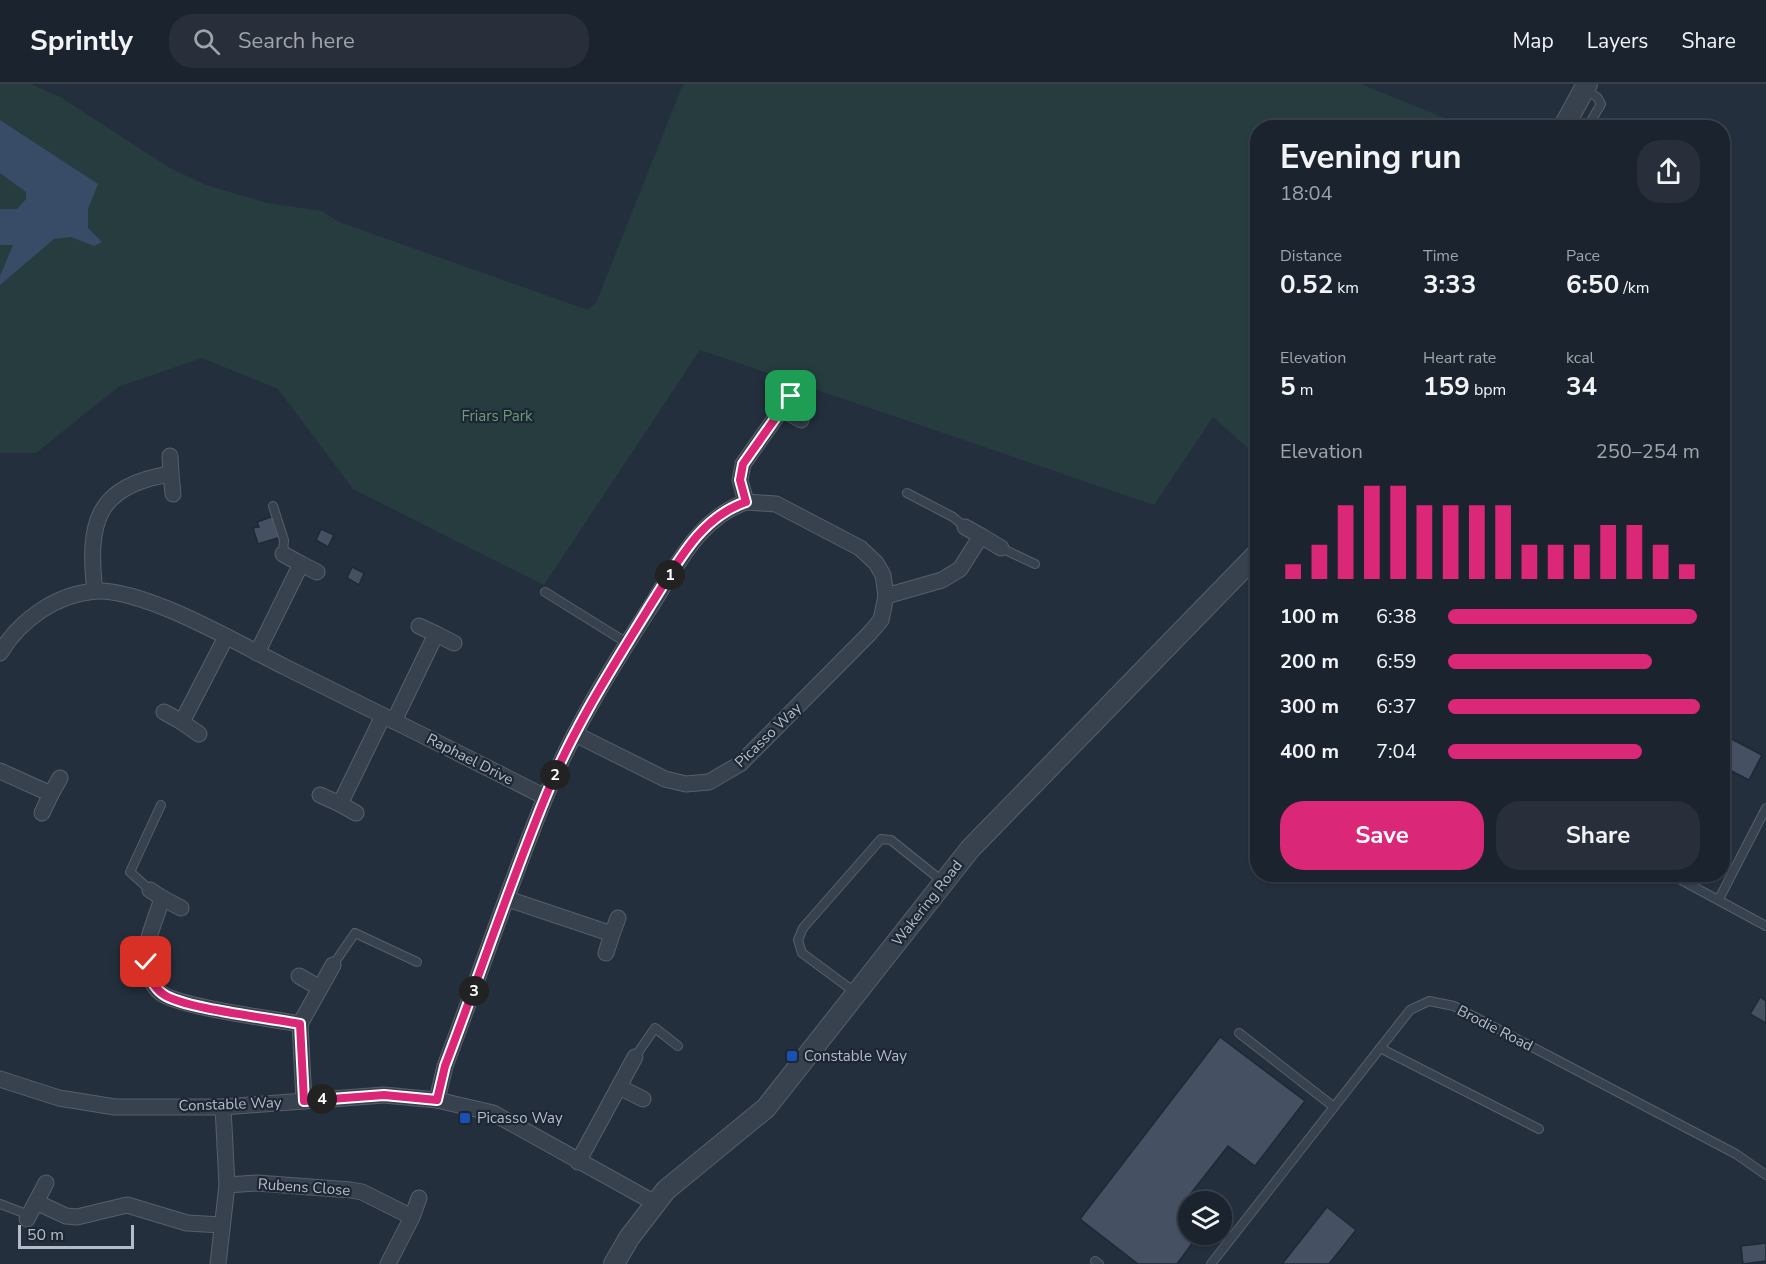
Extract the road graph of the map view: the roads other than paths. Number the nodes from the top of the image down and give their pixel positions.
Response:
1 (1586, 87) edge
2 (1567, 120) edge
3 (1592, 120) edge
4 (801, 420) dead end
5 (170, 456) dead end
6 (171, 474) junction
7 (907, 493) dead end
8 (173, 494) dead end
9 (746, 502) junction
10 (273, 506) dead end
11 (965, 527) joint
12 (981, 537) junction
13 (1001, 548) joint
14 (283, 554) joint
15 (1250, 561) edge
16 (301, 564) junction
17 (1035, 564) dead end
18 (317, 572) dead end
19 (95, 591) junction
20 (545, 592) dead end
21 (886, 596) junction
22 (418, 626) dead end
23 (436, 634) junction
24 (225, 637) junction
25 (454, 643) dead end
26 (627, 643) junction
27 (0, 653) edge
28 (257, 653) junction
29 (164, 712) dead end
30 (389, 718) junction
31 (182, 722) junction
32 (199, 734) dead end
33 (575, 734) junction
34 (0, 771) edge
35 (60, 778) dead end
36 (51, 794) junction
37 (320, 795) dead end
38 (545, 797) junction
39 (340, 804) junction
40 (161, 805) dead end
41 (1766, 808) edge
42 (42, 813) dead end
43 (356, 813) dead end
44 (1730, 878) edge
45 (943, 882) junction
46 (1686, 882) edge
47 (1728, 882) edge
48 (156, 894) junction
49 (508, 899) junction
50 (1719, 899) junction
51 (181, 908) dead end
52 (618, 918) dead end
53 (1766, 926) edge
54 (612, 934) junction
55 (606, 953) dead end
56 (417, 963) dead end
57 (333, 965) joint
58 (299, 976) dead end
59 (320, 988) junction
60 (857, 994) junction
61 (300, 1024) junction
62 (1239, 1033) dead end
63 (678, 1046) dead end
64 (1380, 1048) junction
65 (635, 1057) joint
66 (0, 1079) edge
67 (619, 1087) junction
68 (643, 1099) dead end
69 (437, 1100) junction
70 (304, 1101) junction
71 (223, 1107) junction
72 (1334, 1107) junction
73 (1539, 1128) dead end
74 (579, 1162) junction
75 (1766, 1175) edge
76 (46, 1183) dead end
77 (227, 1185) junction
78 (419, 1198) dead end
79 (655, 1203) junction
80 (0, 1204) edge
81 (31, 1212) junction
82 (412, 1217) junction
83 (222, 1225) junction
84 (218, 1264) edge
85 (388, 1264) edge
86 (614, 1264) edge
87 (1211, 1264) edge

1 - 2 street
1 - 3 lane
4 - 9 street
5 - 6 street
6 - 8 street
6 - 19 street
7 - 11 lane
9 - 21 street
9 - 26 street
10 - 14 lane
11 - 12 street
12 - 13 street
12 - 21 street
13 - 17 lane
14 - 16 street
15 - 45 street, Wakering Road
16 - 18 street
16 - 28 street
19 - 24 street, Raphael Drive
19 - 27 street, Raphael Drive
20 - 26 lane
21 - 33 street, Picasso Way
22 - 23 street
23 - 25 street
23 - 30 street
24 - 28 street, Raphael Drive
24 - 31 street
26 - 33 street
28 - 30 street, Raphael Drive
29 - 31 street
30 - 38 street, Raphael Drive
30 - 39 street
31 - 32 street
33 - 38 street
34 - 36 street
35 - 36 street
36 - 42 street
37 - 39 street
38 - 49 street
39 - 43 street
40 - 48 lane
41 - 44 lane
45 - 60 street, Wakering Road
45 - 60 lane
46 - 50 lane
47 - 50 lane
48 - 51 street
48 - 61 street
49 - 54 street
49 - 69 street
50 - 53 lane
52 - 54 street
54 - 55 street
56 - 57 lane
57 - 59 street
58 - 59 street
59 - 61 street
60 - 79 street, Wakering Road
61 - 70 street
62 - 72 lane
63 - 65 lane
64 - 72 lane, Brodie Road
64 - 73 lane
64 - 75 lane, Brodie Road
65 - 67 street
66 - 71 street, Constable Way
67 - 68 street
67 - 74 street
69 - 70 street, Constable Way
69 - 74 street, Constable Way
70 - 71 street, Constable Way
71 - 77 street
72 - 87 lane, Brodie Road
74 - 79 street, Constable Way
76 - 81 street
77 - 82 street, Rubens Close
77 - 83 street
78 - 82 street
79 - 86 street, Wakering Road
80 - 81 lane
81 - 83 street
82 - 85 street
83 - 84 street

